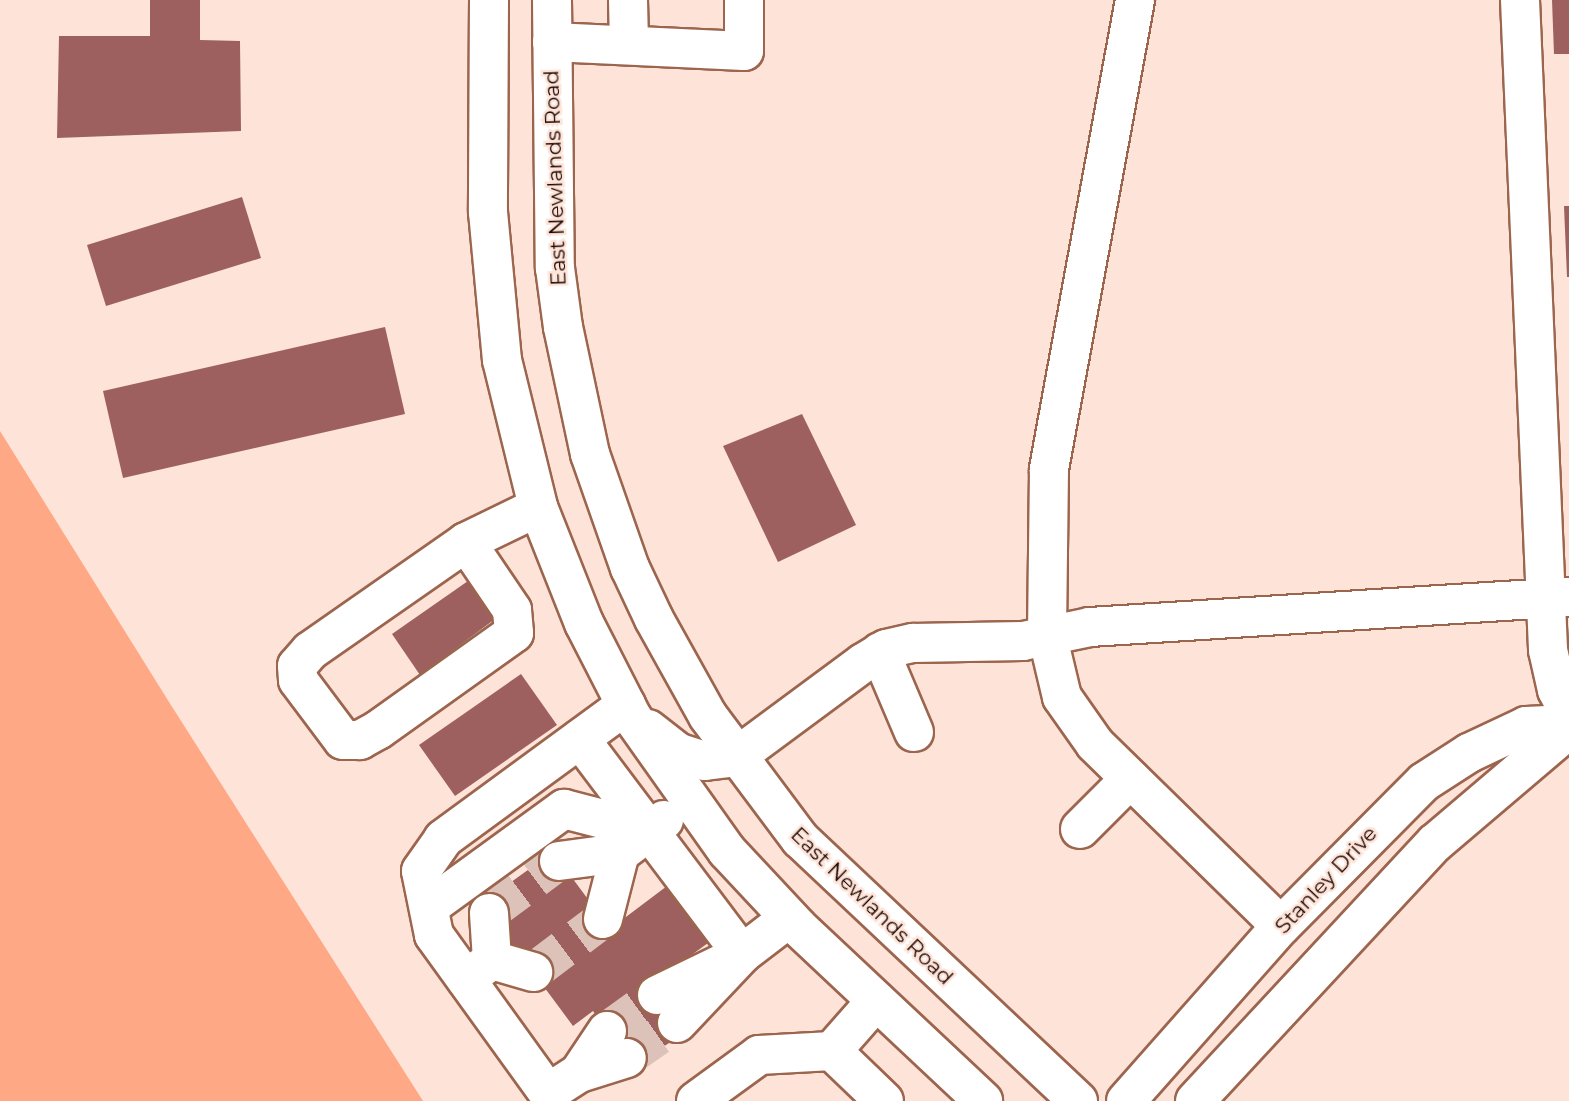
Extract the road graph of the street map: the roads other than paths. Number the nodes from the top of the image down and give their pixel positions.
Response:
1 (489, 0) edge
2 (552, 0) edge
3 (628, 0) edge
4 (744, 0) edge
5 (1135, 0) edge
6 (1520, 0) edge
7 (552, 42) junction
8 (629, 44) junction
9 (538, 507) junction
10 (466, 542) junction
11 (1558, 597) edge
12 (1047, 634) junction
13 (880, 652) junction
14 (629, 711) junction
15 (1569, 713) edge
16 (1569, 726) edge
17 (914, 733) dead end
18 (580, 739) junction
19 (736, 757) junction
20 (1130, 779) junction
21 (689, 801) junction
22 (1080, 830) dead end
23 (635, 842) junction
24 (429, 907) junction
25 (789, 918) junction
26 (1281, 926) junction
27 (742, 954) junction
28 (876, 1001) junction
29 (667, 1009) tunnel mouth
30 (617, 1044) tunnel mouth
31 (832, 1051) junction
32 (696, 1101) edge
33 (884, 1101) edge
34 (983, 1101) edge
35 (1077, 1101) edge
36 (1126, 1101) edge
37 (1195, 1101) edge

1 - 9 street
2 - 7 street, East Newlands Road
3 - 8 street
4 - 8 street
5 - 12 street
6 - 11 street
7 - 8 street
7 - 19 street, East Newlands Road
9 - 10 street
9 - 14 street
10 - 10 street
11 - 12 street
11 - 15 street
12 - 13 street
12 - 20 street
13 - 17 street
13 - 19 street
14 - 18 street
14 - 19 street
14 - 21 street
16 - 26 street, Stanley Drive
16 - 37 street, Stanley Drive
18 - 23 street
18 - 24 street
19 - 35 street, East Newlands Road
20 - 22 street
20 - 26 street
21 - 23 street
21 - 25 street
23 - 23 street
23 - 24 street
23 - 27 street
24 - 30 street
25 - 27 street
25 - 28 street
26 - 36 street, Stanley Drive
27 - 29 street
28 - 31 street
28 - 34 street
31 - 32 street
31 - 33 street

